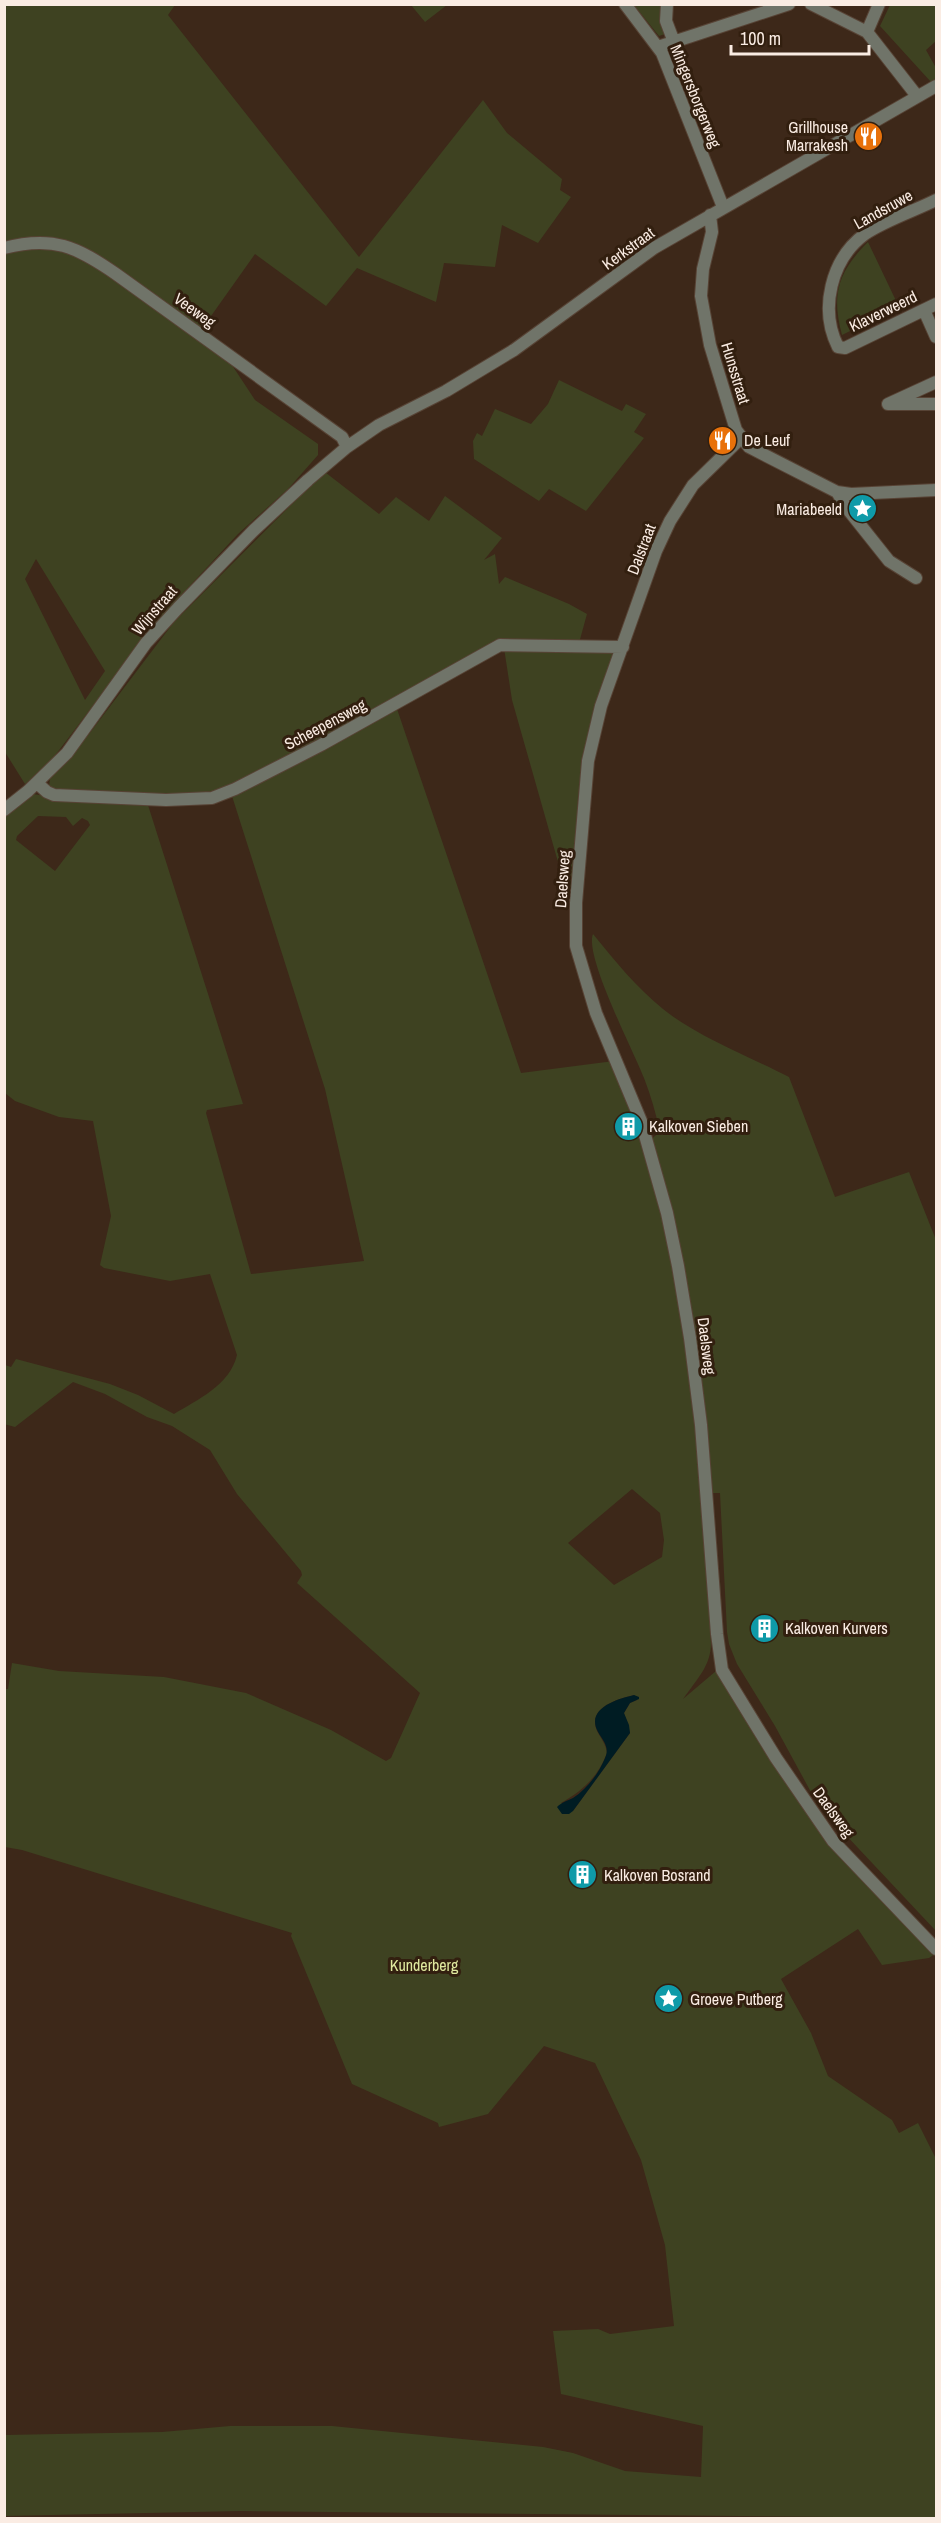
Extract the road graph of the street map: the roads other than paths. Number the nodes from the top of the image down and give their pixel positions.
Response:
1 (626, 4) edge
2 (667, 4) edge
3 (789, 4) edge
4 (811, 4) edge
5 (879, 4) edge
6 (867, 32) junction
7 (674, 42) junction
8 (658, 47) junction
9 (936, 86) edge
10 (917, 96) junction
11 (936, 200) edge
12 (723, 207) junction
13 (710, 215) junction
14 (4, 248) edge
15 (936, 304) edge
16 (924, 310) junction
17 (936, 337) edge
18 (844, 348) joint
19 (936, 382) edge
20 (936, 404) edge
21 (740, 439) junction
22 (347, 447) junction
23 (936, 490) edge
24 (837, 492) junction
25 (916, 578) dead end
26 (622, 647) junction
27 (606, 693) joint
28 (37, 783) junction
29 (4, 810) edge
30 (936, 1949) edge

1 - 8 street, Mingersborgerweg
2 - 7 street
3 - 7 street
4 - 6 street
5 - 6 street
6 - 10 street
7 - 8 street
8 - 12 street, Mingersborgerweg
9 - 10 street, Kerkstraat
10 - 12 street, Kerkstraat
11 - 18 street, Landsruwe
12 - 13 street, Kerkstraat
13 - 21 street, Hunsstraat
13 - 22 street, Kerkstraat
14 - 22 street, Veeweg
15 - 16 street, Klaverweerd
16 - 17 street
16 - 18 street, Klaverweerd
19 - 20 street
21 - 24 street
21 - 26 street, Dalstraat
22 - 28 street, Wijnstraat
23 - 24 street
24 - 25 street
26 - 27 street, Dalstraat
26 - 28 street, Scheepensweg
27 - 30 street, Daelsweg
28 - 29 street, Wijnstraat

